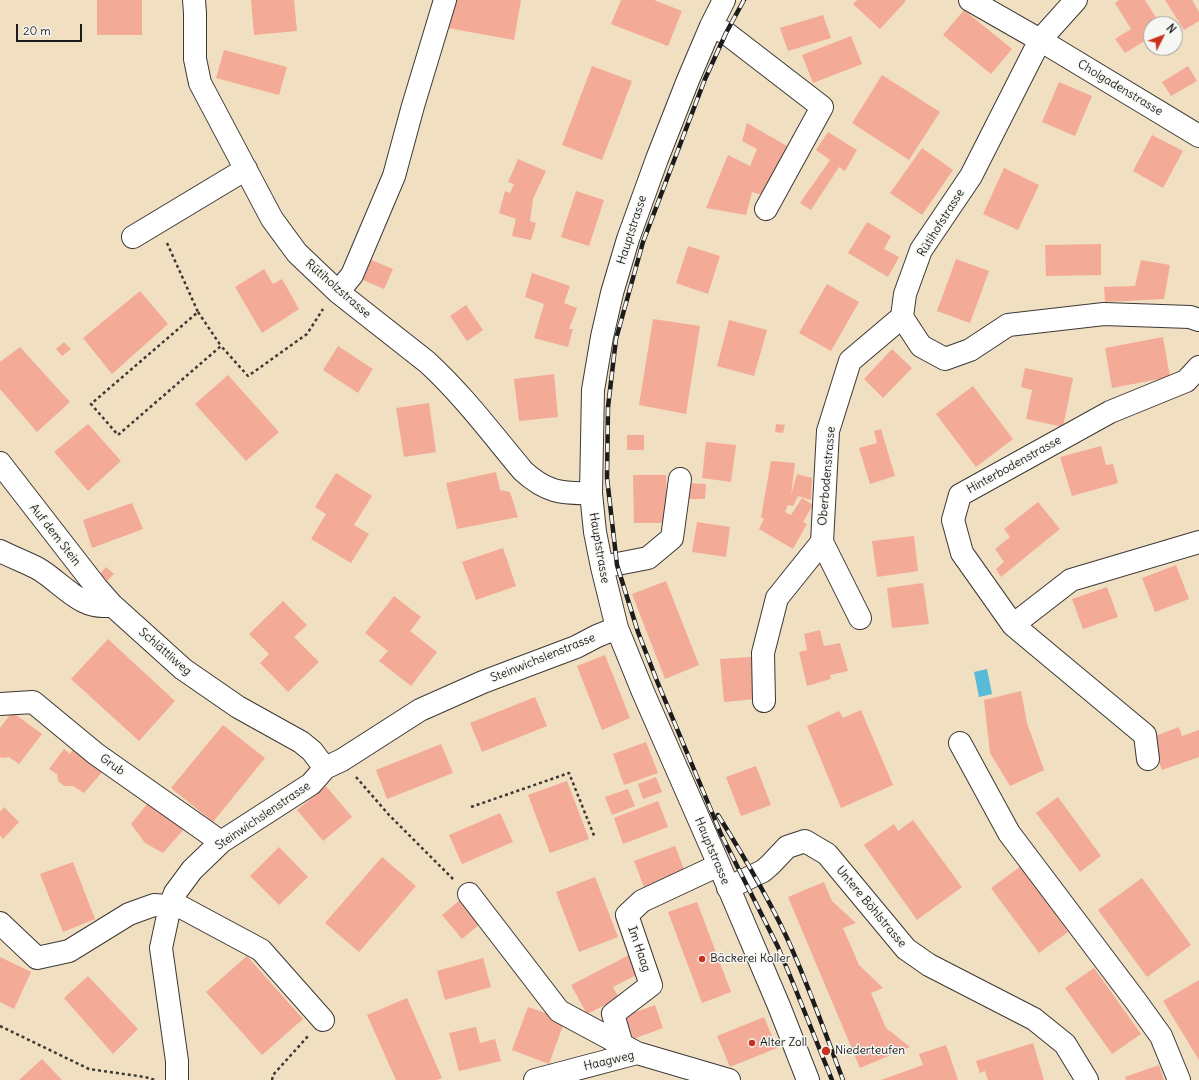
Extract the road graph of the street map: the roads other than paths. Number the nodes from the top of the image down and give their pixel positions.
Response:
1 (194, 0) edge
2 (445, 0) edge
3 (724, 0) edge
4 (970, 0) edge
5 (1076, 0) edge
6 (711, 26) junction
7 (1040, 40) junction
8 (1199, 136) edge
9 (246, 169) junction
10 (766, 209) dead end
11 (133, 237) dead end
12 (338, 292) junction
13 (902, 317) junction
14 (1199, 320) edge
15 (1199, 367) edge
16 (0, 463) edge
17 (680, 479) dead end
18 (591, 493) junction
19 (822, 542) junction
20 (1199, 542) edge
21 (0, 551) edge
22 (602, 567) junction
23 (112, 605) junction
24 (860, 618) dead end
25 (1013, 625) junction
26 (617, 628) junction
27 (764, 701) dead end
28 (0, 704) edge
29 (960, 744) dead end
30 (1148, 759) dead end
31 (333, 764) junction
32 (221, 842) junction
33 (719, 865) junction
34 (728, 888) junction
35 (469, 894) road end
36 (170, 906) junction
37 (0, 923) edge
38 (323, 1020) road end
39 (629, 1049) junction
40 (690, 1074) edge
41 (177, 1080) edge
42 (535, 1080) edge
43 (728, 1080) edge
44 (808, 1080) edge
45 (1087, 1080) edge
46 (1179, 1080) edge

1 - 9 street, Rütiholzstrasse
2 - 12 street
3 - 6 street, Hauptstrasse
4 - 7 street
5 - 7 street, Rütihofstrasse
6 - 10 street
6 - 18 street, Hauptstrasse
7 - 8 street, Cholgadenstrasse
7 - 13 street, Rütihofstrasse
9 - 11 street
9 - 12 street, Rütiholzstrasse
12 - 18 street, Rütiholzstrasse
13 - 14 street
13 - 19 street, Oberbodenstrasse
15 - 25 street, Hinterbodenstrasse
16 - 23 street, Auf dem Stein
17 - 22 street
18 - 22 street, Hauptstrasse
19 - 24 street, Oberbodenstrasse
19 - 27 street, Oberbodenstrasse
20 - 25 street
21 - 23 street
22 - 26 street, Hauptstrasse
23 - 31 street, Schlättliweg
25 - 30 street, Hinterbodenstrasse
26 - 31 street, Steinwichslenstrasse
26 - 33 street, Hauptstrasse
28 - 32 street, Grub
29 - 46 street
31 - 32 street, Steinwichslenstrasse
32 - 36 street, Steinwichslenstrasse
33 - 34 street, Hauptstrasse
33 - 39 street, Im Haag
34 - 44 street, Hauptstrasse
34 - 45 street, Untere Böhlstrasse
35 - 39 street
36 - 37 street
36 - 38 street
36 - 41 street, Steinwichslenstrasse
39 - 40 street, Haagweg
39 - 42 street, Haagweg
40 - 43 street, Haagweg

